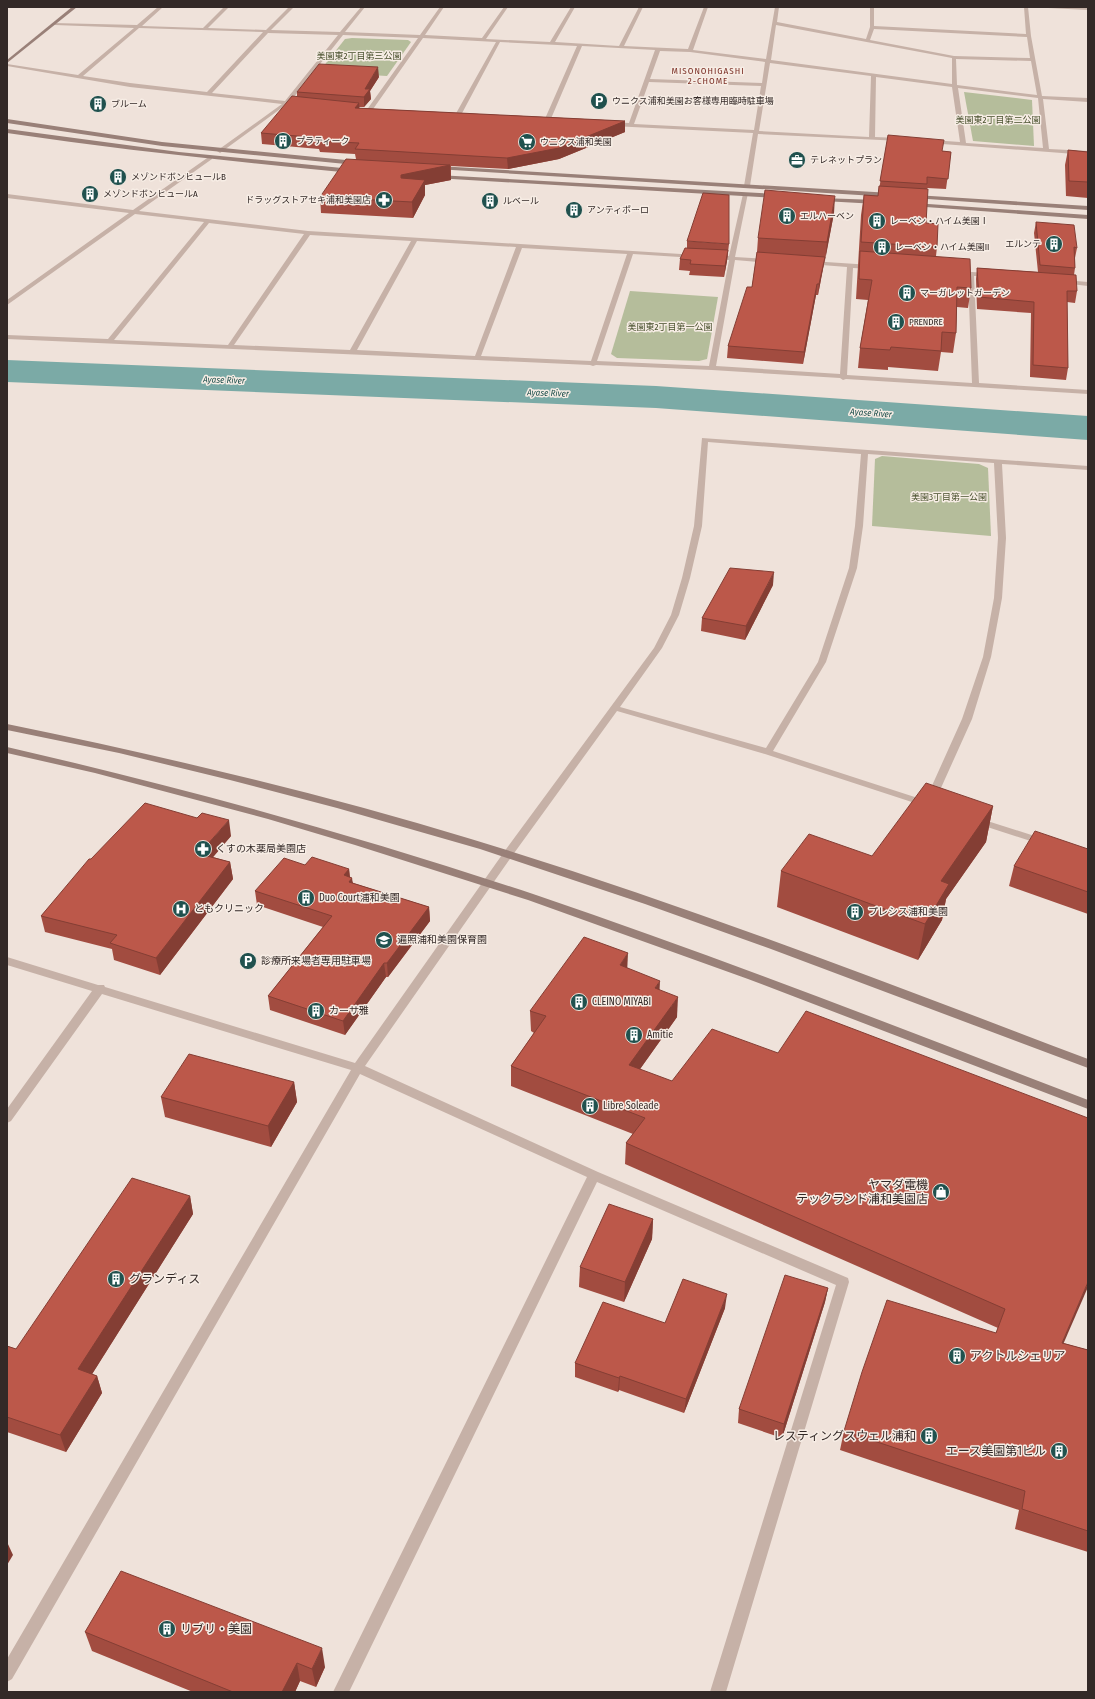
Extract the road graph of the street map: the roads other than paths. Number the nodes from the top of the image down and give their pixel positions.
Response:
1 (75, 7) edge
2 (161, 7) edge
3 (226, 7) edge
4 (292, 7) edge
5 (363, 7) edge
6 (442, 7) edge
7 (506, 7) edge
8 (573, 7) edge
9 (641, 7) edge
10 (706, 7) edge
11 (777, 7) edge
12 (872, 7) edge
13 (1026, 7) edge
14 (1048, 7) edge
15 (1088, 9) edge
16 (775, 23) junction
17 (55, 24) junction
18 (138, 27) junction
19 (872, 27) junction
20 (204, 29) junction
21 (266, 32) junction
22 (340, 34) junction
23 (1029, 36) junction
24 (423, 37) junction
25 (483, 40) junction
26 (499, 40) junction
27 (868, 40) junction
28 (552, 43) junction
29 (580, 45) junction
30 (621, 47) junction
31 (658, 48) junction
32 (690, 51) junction
33 (954, 57) junction
34 (1033, 60) junction
35 (769, 62) junction
36 (7, 63) edge
37 (874, 76) junction
38 (79, 77) junction
39 (648, 80) junction
40 (763, 85) junction
41 (955, 87) junction
42 (208, 94) junction
43 (1040, 97) junction
44 (1088, 100) edge
45 (286, 103) junction
46 (302, 105) edge
47 (362, 110) edge
48 (370, 111) junction
49 (377, 111) edge
50 (450, 116) edge
51 (457, 117) junction
52 (465, 117) edge
53 (7, 121) edge
54 (540, 121) edge
55 (547, 121) junction
56 (555, 121) edge
57 (608, 124) edge
58 (631, 125) junction
59 (7, 131) edge
60 (756, 132) junction
61 (872, 138) junction
62 (902, 140) edge
63 (925, 141) edge
64 (964, 144) junction
65 (1046, 150) junction
66 (220, 151) junction
67 (1088, 153) edge
68 (210, 158) junction
69 (363, 164) edge
70 (434, 168) edge
71 (358, 171) edge
72 (428, 176) edge
73 (747, 186) junction
74 (746, 194) junction
75 (895, 195) edge
76 (7, 196) edge
77 (910, 196) edge
78 (785, 197) edge
79 (816, 199) edge
80 (886, 203) edge
81 (910, 204) edge
82 (1088, 208) edge
83 (134, 212) junction
84 (1088, 217) edge
85 (207, 222) junction
86 (308, 233) junction
87 (415, 240) junction
88 (520, 246) junction
89 (631, 252) junction
90 (701, 256) edge
91 (708, 257) edge
92 (732, 258) junction
93 (779, 261) edge
94 (802, 263) edge
95 (850, 266) junction
96 (880, 268) edge
97 (948, 272) edge
98 (971, 274) junction
99 (994, 276) edge
100 (1057, 281) edge
101 (1088, 284) edge
102 (7, 303) edge
103 (7, 337) edge
104 (109, 342) junction
105 (230, 346) junction
106 (352, 353) junction
107 (477, 358) junction
108 (593, 364) junction
109 (712, 368) junction
110 (843, 378) junction
111 (976, 386) junction
112 (1088, 392) edge
113 (865, 451) junction
114 (998, 461) junction
115 (1088, 468) edge
116 (615, 708) junction
117 (7, 727) edge
118 (7, 750) edge
119 (768, 752) junction
120 (966, 817) edge
121 (1050, 844) edge
122 (508, 854) junction
123 (488, 884) junction
124 (7, 961) edge
125 (100, 988) junction
126 (1088, 1064) edge
127 (358, 1068) junction
128 (1088, 1105) edge
129 (7, 1118) edge
130 (594, 1175) junction
131 (7, 1674) edge
132 (341, 1692) edge
133 (718, 1692) edge

1 - 17 street
2 - 18 street
3 - 20 street
4 - 21 street
5 - 22 street
6 - 24 street
7 - 25 street
8 - 28 street
9 - 30 street
10 - 32 street
11 - 16 street
12 - 19 street
13 - 23 street
14 - 15 street
16 - 27 street
16 - 35 street
17 - 18 street
17 - 36 street
18 - 20 street
18 - 38 street
19 - 23 street
19 - 27 street
20 - 21 street
21 - 22 street
21 - 42 street
22 - 24 street
22 - 45 street
23 - 34 street
24 - 25 street
24 - 48 street
25 - 26 street
26 - 28 street
26 - 51 street
27 - 33 street
28 - 29 street
29 - 30 street
29 - 55 street
30 - 31 street
31 - 32 street
31 - 39 street
32 - 35 street
33 - 34 street
33 - 41 street
34 - 43 street
35 - 37 street
35 - 40 street
36 - 38 street
37 - 41 street
37 - 61 street
38 - 42 street
39 - 40 street
39 - 58 street
40 - 60 street
41 - 43 street
41 - 64 street
42 - 45 street
43 - 44 street
43 - 65 street
45 - 46 street
45 - 66 street
47 - 48 street
48 - 49 street
50 - 51 street
51 - 52 street
53 - 66 street
54 - 55 street
55 - 56 street
57 - 58 street
58 - 60 street
59 - 68 street
60 - 61 street
60 - 73 street
61 - 62 street
63 - 64 street
64 - 65 street
65 - 67 street
66 - 69 street
68 - 71 street
68 - 83 street
70 - 73 street
72 - 74 street
73 - 75 street
74 - 78 street
74 - 92 street
76 - 83 street
77 - 82 street
79 - 80 street
81 - 84 street
83 - 85 street
83 - 102 street
85 - 86 street
85 - 104 street
86 - 87 street
86 - 105 street
87 - 88 street
87 - 106 street
88 - 89 street
88 - 107 street
89 - 90 street
89 - 108 street
91 - 92 street
92 - 93 street
92 - 109 street
94 - 95 street
95 - 96 street
95 - 110 street
97 - 98 street
98 - 99 street
98 - 111 street
100 - 101 street
103 - 104 street
104 - 105 street
105 - 106 street
106 - 107 street
107 - 108 street
108 - 109 street
109 - 110 street
110 - 111 street
111 - 112 street
113 - 114 street
113 - 116 street
113 - 119 street
114 - 115 street
114 - 119 street
116 - 119 street
116 - 122 street
117 - 122 street
118 - 123 street
120 - 121 street
122 - 123 street
122 - 126 street
123 - 127 street
123 - 128 street
124 - 125 street
125 - 127 street
125 - 129 street
127 - 130 street
127 - 131 street
130 - 132 street
130 - 133 street

